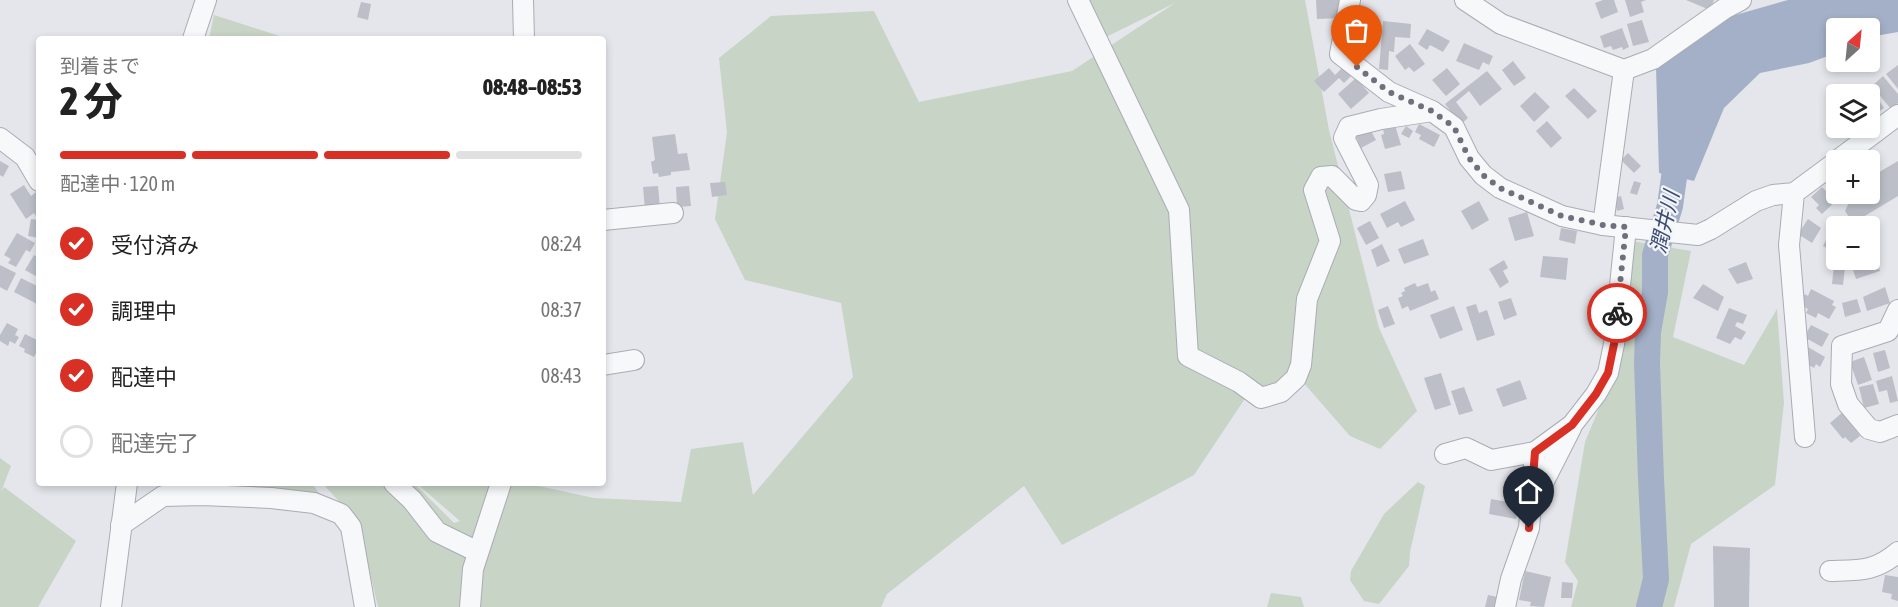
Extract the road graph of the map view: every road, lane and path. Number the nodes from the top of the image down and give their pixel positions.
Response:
1 (206, 0) edge
2 (524, 0) edge
3 (1078, 0) edge
4 (1350, 0) edge
5 (1465, 0) edge
6 (1741, 0) edge
7 (194, 36) edge
8 (524, 36) edge
9 (1624, 70) junction
10 (1432, 111) junction
11 (1898, 115) edge
12 (0, 138) edge
13 (1852, 150) edge
14 (1826, 169) edge
15 (36, 175) edge
16 (1794, 193) junction
17 (673, 213) dead end
18 (606, 220) edge
19 (1603, 225) junction
20 (1626, 227) junction
21 (1898, 310) edge
22 (634, 360) dead end
23 (606, 365) edge
24 (1572, 425) junction
25 (1898, 425) edge
26 (1805, 437) dead end
27 (1535, 452) junction
28 (1445, 454) dead end
29 (127, 486) edge
30 (397, 486) edge
31 (500, 486) edge
32 (121, 525) junction
33 (1535, 550) dead end
34 (478, 552) junction
35 (1898, 552) edge
36 (1830, 571) dead end
37 (111, 607) edge
38 (365, 607) edge
39 (470, 607) edge
40 (1505, 607) edge

1 - 7 street
2 - 8 street
3 - 10 street
4 - 10 street
5 - 9 street
6 - 9 street
9 - 19 street
10 - 19 street
11 - 13 street
12 - 15 street
14 - 16 street
16 - 20 street
16 - 26 street
17 - 18 street
19 - 20 street
20 - 24 street
21 - 25 street
22 - 23 street
24 - 27 street
24 - 33 street
27 - 28 street
27 - 40 street
29 - 32 street
30 - 34 street
31 - 34 street
32 - 37 street
32 - 38 street
34 - 39 street
35 - 36 street

